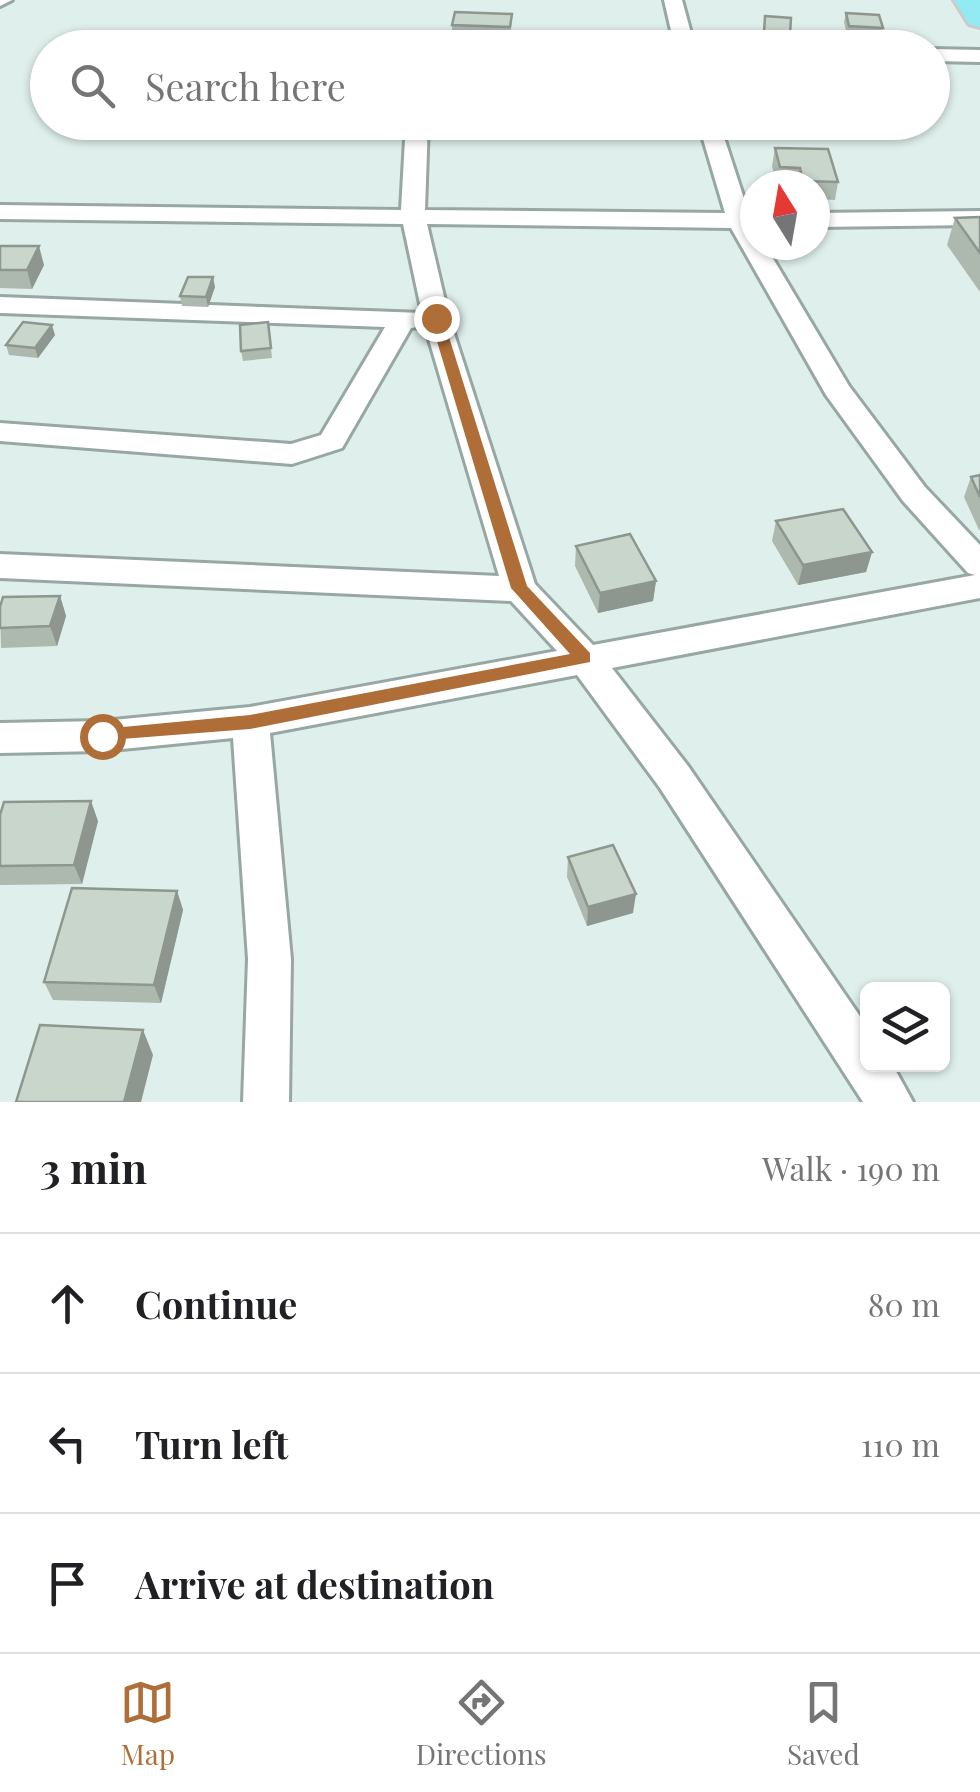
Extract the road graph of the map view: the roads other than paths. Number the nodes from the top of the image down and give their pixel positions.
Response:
1 (673, 0) edge
2 (969, 0) edge
3 (980, 18) edge
4 (680, 30) edge
5 (950, 55) edge
6 (980, 56) edge
7 (416, 140) edge
8 (715, 140) edge
9 (740, 203) edge
10 (0, 212) edge
11 (413, 215) junction
12 (980, 218) edge
13 (830, 220) edge
14 (740, 221) edge
15 (767, 260) edge
16 (0, 306) edge
17 (436, 318) junction
18 (400, 322) junction
19 (0, 433) edge
20 (980, 565) edge
21 (0, 566) edge
22 (980, 586) edge
23 (520, 588) junction
24 (584, 658) junction
25 (250, 722) junction
26 (0, 738) edge
27 (880, 1098) edge
28 (266, 1102) edge

1 - 4 street
2 - 3 highway
5 - 6 street
7 - 11 street
8 - 9 street
10 - 11 street
11 - 14 street
11 - 17 street
12 - 13 street
15 - 20 street
16 - 18 street
17 - 18 street
17 - 23 street
18 - 19 street
21 - 23 street
22 - 24 street
23 - 24 street
24 - 25 street
24 - 27 street
25 - 26 street
25 - 28 street

